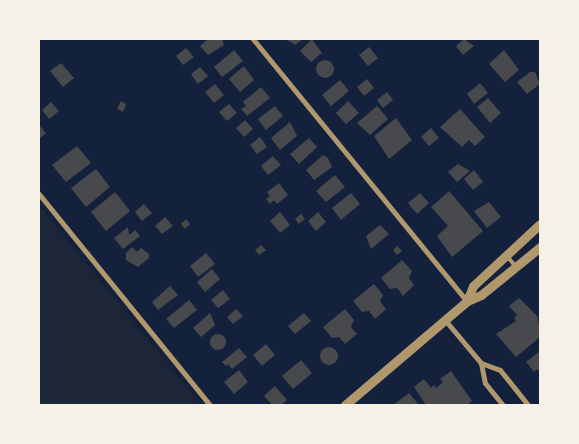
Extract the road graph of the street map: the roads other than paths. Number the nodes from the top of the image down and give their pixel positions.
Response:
1 (252, 39) edge
2 (39, 194) edge
3 (540, 224) edge
4 (540, 247) edge
5 (506, 255) junction
6 (516, 267) junction
7 (466, 302) junction
8 (445, 320) junction
9 (481, 363) junction
10 (210, 405) edge
11 (344, 405) edge
12 (503, 405) edge
13 (528, 405) edge

1 - 7 street
2 - 10 street
3 - 5 street
4 - 6 street
5 - 6 lane
5 - 7 street
6 - 7 street
7 - 8 street
8 - 9 street
8 - 11 street
9 - 12 street
9 - 13 street

